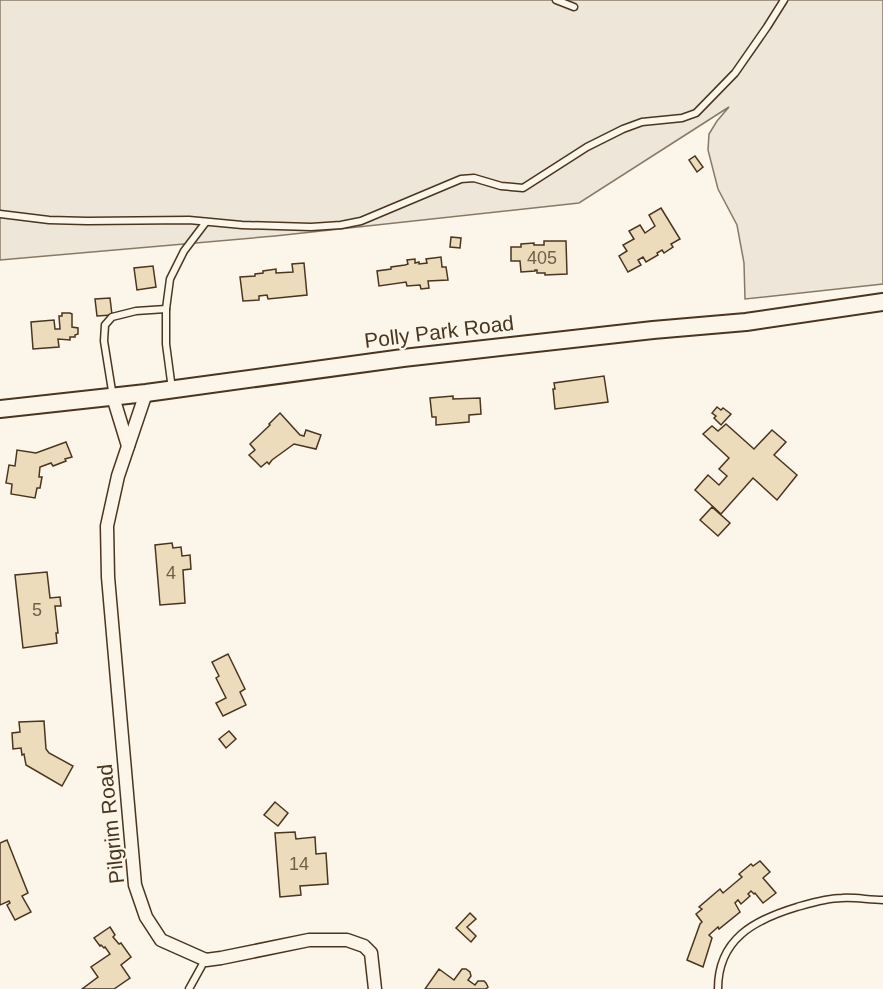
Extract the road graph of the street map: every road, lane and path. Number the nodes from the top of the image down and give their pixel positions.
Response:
1 (556, 0) edge
2 (784, 0) edge
3 (574, 7) dead end
4 (0, 214) edge
5 (206, 222) junction
6 (883, 302) edge
7 (166, 309) junction
8 (172, 390) junction
9 (146, 393) junction
10 (113, 397) junction
11 (0, 409) edge
12 (128, 446) junction
13 (883, 900) edge
14 (206, 960) junction
15 (189, 989) edge
16 (375, 989) edge
17 (718, 989) edge

1 - 3 lane
2 - 5 lane
4 - 5 lane
5 - 7 lane
6 - 8 street, Polly Park Road
7 - 8 lane
7 - 10 lane
8 - 9 street, Polly Park Road
9 - 10 street, Polly Park Road
9 - 12 street, Pilgrim Road
10 - 11 street, Polly Park Road
10 - 12 street
12 - 14 street, Pilgrim Road
13 - 17 lane
14 - 15 lane
14 - 16 street

